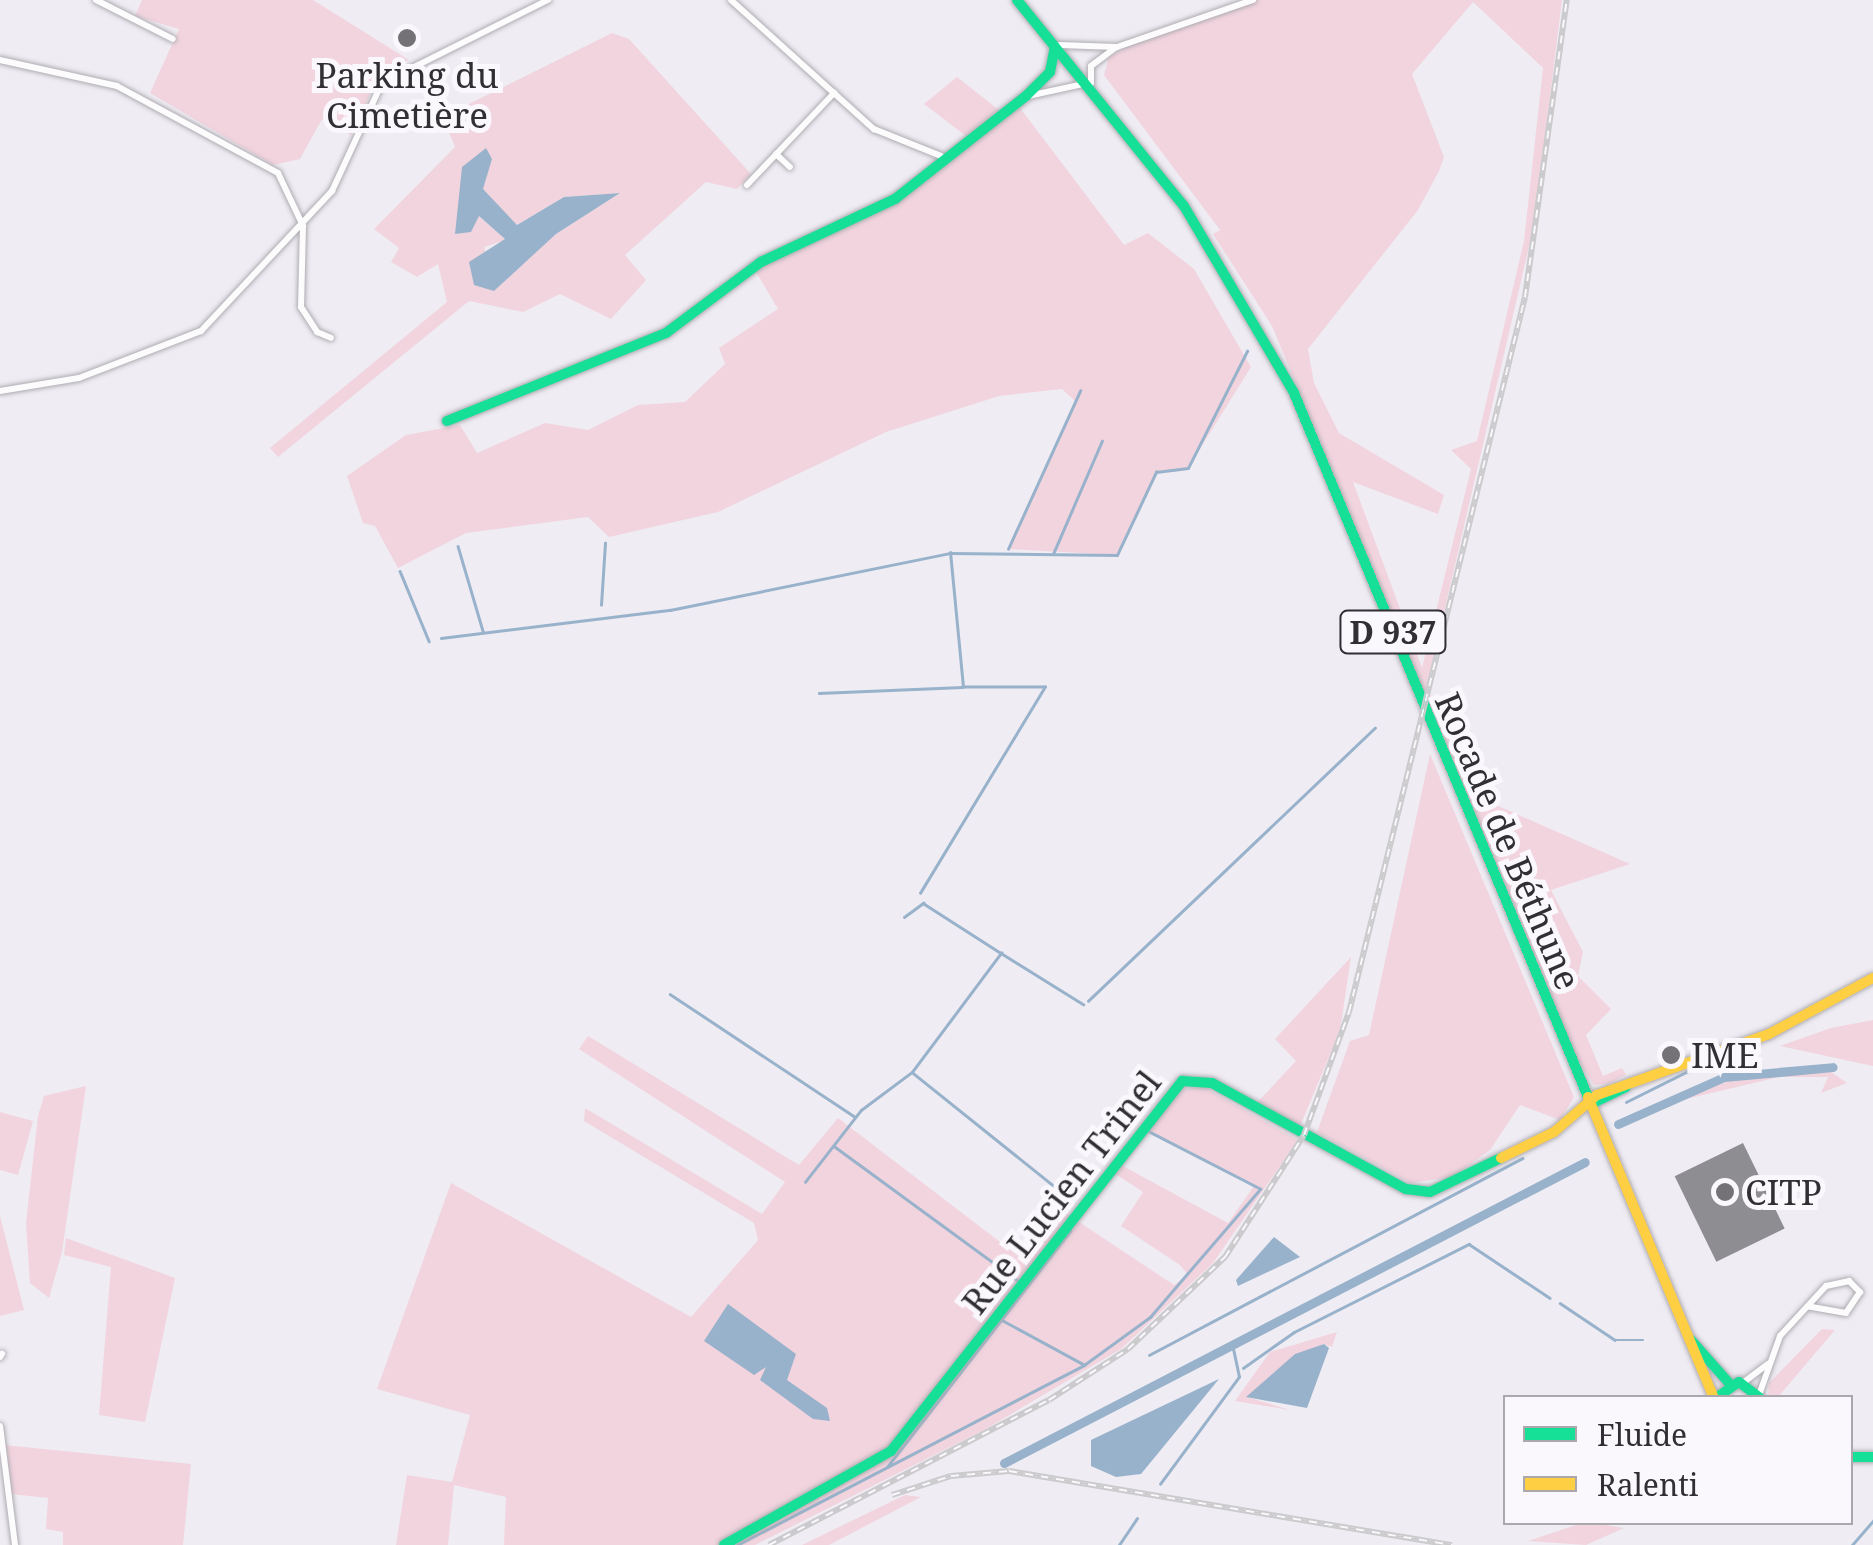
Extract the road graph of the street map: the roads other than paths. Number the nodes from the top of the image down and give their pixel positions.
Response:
1 (96, 0) edge
2 (548, 0) edge
3 (731, 0) edge
4 (1016, 0) edge
5 (1253, 0) edge
6 (172, 39) dead end
7 (1058, 46) junction
8 (1117, 46) junction
9 (0, 60) edge
10 (1093, 88) junction
11 (834, 93) junction
12 (1026, 96) junction
13 (776, 154) junction
14 (941, 156) junction
15 (790, 167) dead end
16 (747, 185) dead end
17 (303, 226) junction
18 (332, 338) dead end
19 (0, 390) edge
20 (447, 421) dead end
21 (1873, 978) edge
22 (1588, 1105) junction
23 (1808, 1306) junction
24 (1685, 1329) junction
25 (1772, 1360) junction
26 (1744, 1382) junction
27 (1730, 1383) junction
28 (1714, 1395) edge
29 (1718, 1395) edge
30 (1759, 1395) edge
31 (1760, 1395) edge
32 (0, 1426) edge
33 (15, 1545) edge
34 (724, 1545) edge

1 - 6 street
2 - 17 street
3 - 11 street
4 - 7 street, Rocade de Béthune / D 937
5 - 8 street
7 - 8 street
7 - 10 street, Rocade de Béthune / D 937
7 - 12 street
8 - 10 street
9 - 17 street
10 - 12 street
10 - 22 street, Rocade de Béthune / D 937
11 - 13 street
11 - 14 street
12 - 14 street
13 - 15 street
13 - 16 street
14 - 20 street
17 - 18 street
17 - 19 street
21 - 22 street
22 - 24 street, Rocade de Béthune / D 937
22 - 34 street, Rue Lucien Trinel
23 - 23 street
23 - 25 street
24 - 27 street, D 937
24 - 28 street, D 937
25 - 26 street
25 - 31 street
26 - 27 street
26 - 30 street
27 - 29 street
32 - 33 street

